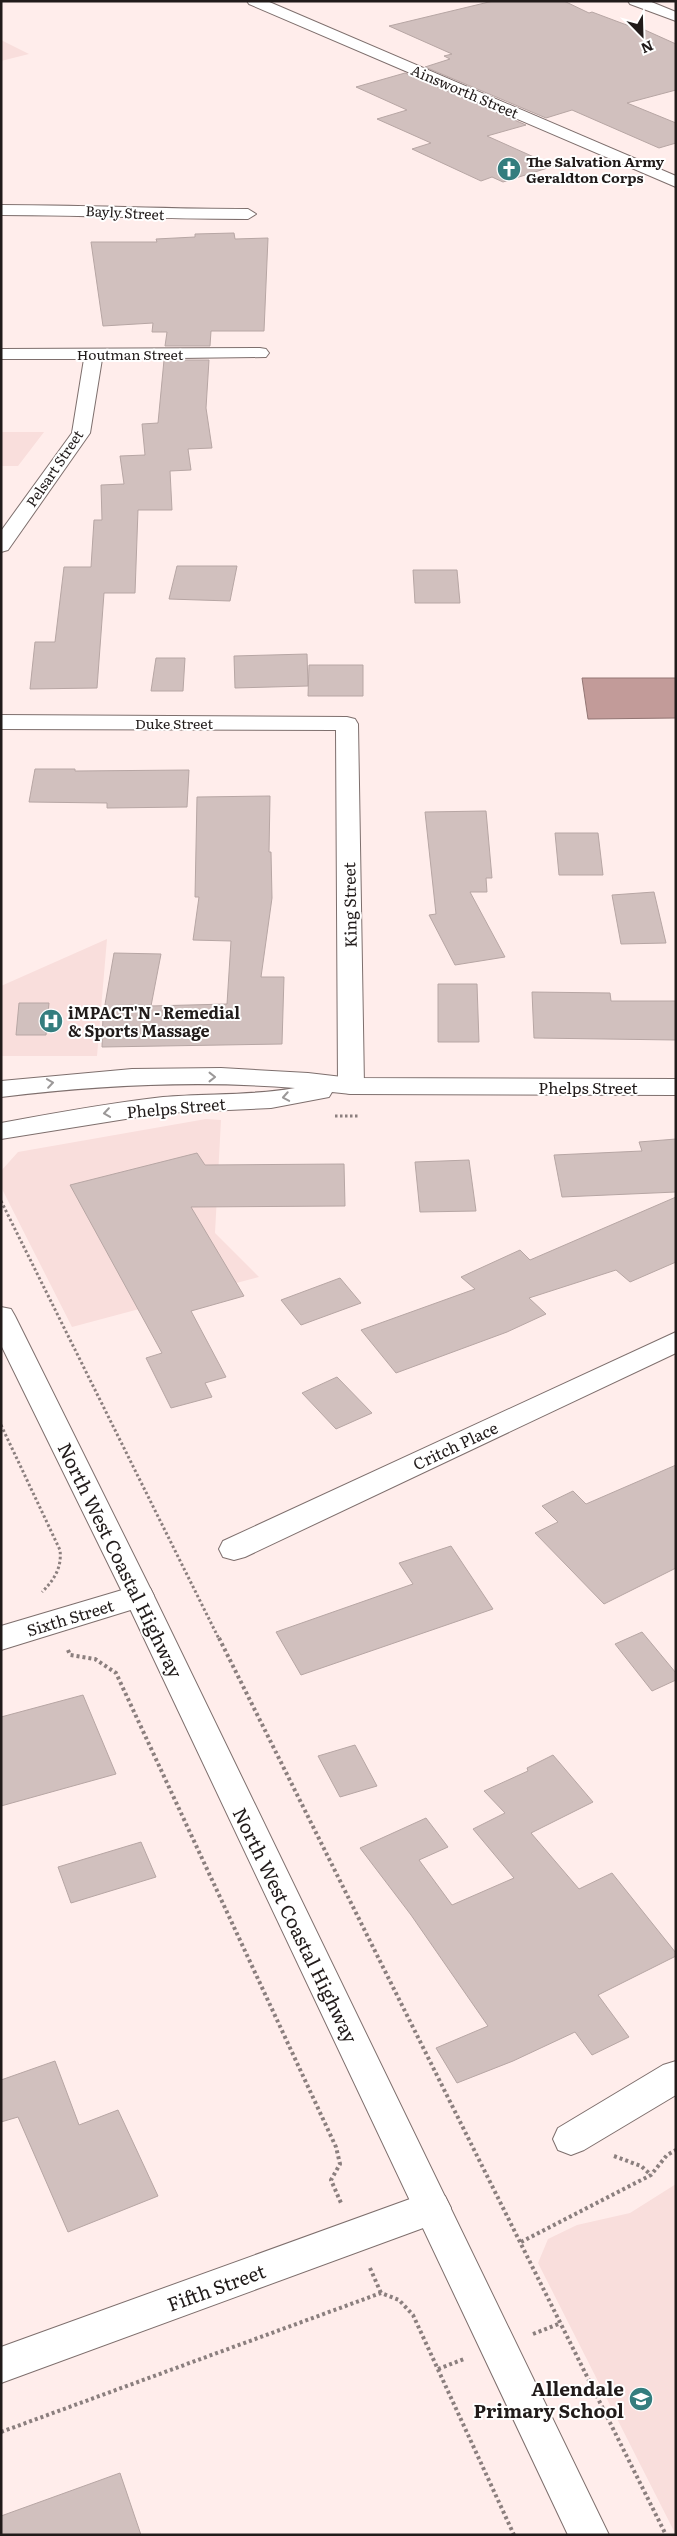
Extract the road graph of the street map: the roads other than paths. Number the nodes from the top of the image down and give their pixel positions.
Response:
1 (254, 1) edge
2 (635, 1) edge
3 (676, 16) edge
4 (676, 182) edge
5 (1, 210) edge
6 (248, 214) dead end
7 (260, 353) dead end
8 (1, 354) edge
9 (94, 354) junction
10 (1, 546) edge
11 (1, 722) edge
12 (347, 724) joint
13 (351, 1086) junction
14 (676, 1087) edge
15 (1, 1089) edge
16 (1, 1131) edge
17 (1, 1316) edge
18 (676, 1341) edge
19 (234, 1549) dead end
20 (139, 1596) junction
21 (1, 1638) edge
22 (676, 2076) edge
23 (571, 2139) dead end
24 (432, 2208) junction
25 (1, 2365) edge
26 (589, 2535) edge

1 - 4 main road, Ainsworth Street
2 - 3 main road
5 - 6 main road, Bayly Street
7 - 9 main road, Houtman Street
8 - 9 main road, Houtman Street
9 - 10 main road, Pelsart Street
11 - 12 main road, Duke Street
12 - 13 main road, King Street
13 - 14 main road, Phelps Street
15 -> 13 main road, Phelps Street
13 -> 16 main road, Phelps Street
17 - 20 main road, North West Coastal Highway
18 - 19 main road, Critch Place
20 - 21 main road, Sixth Street
20 - 24 main road, North West Coastal Highway
22 - 23 main road
24 - 25 main road, Fifth Street
24 - 26 main road, North West Coastal Highway

